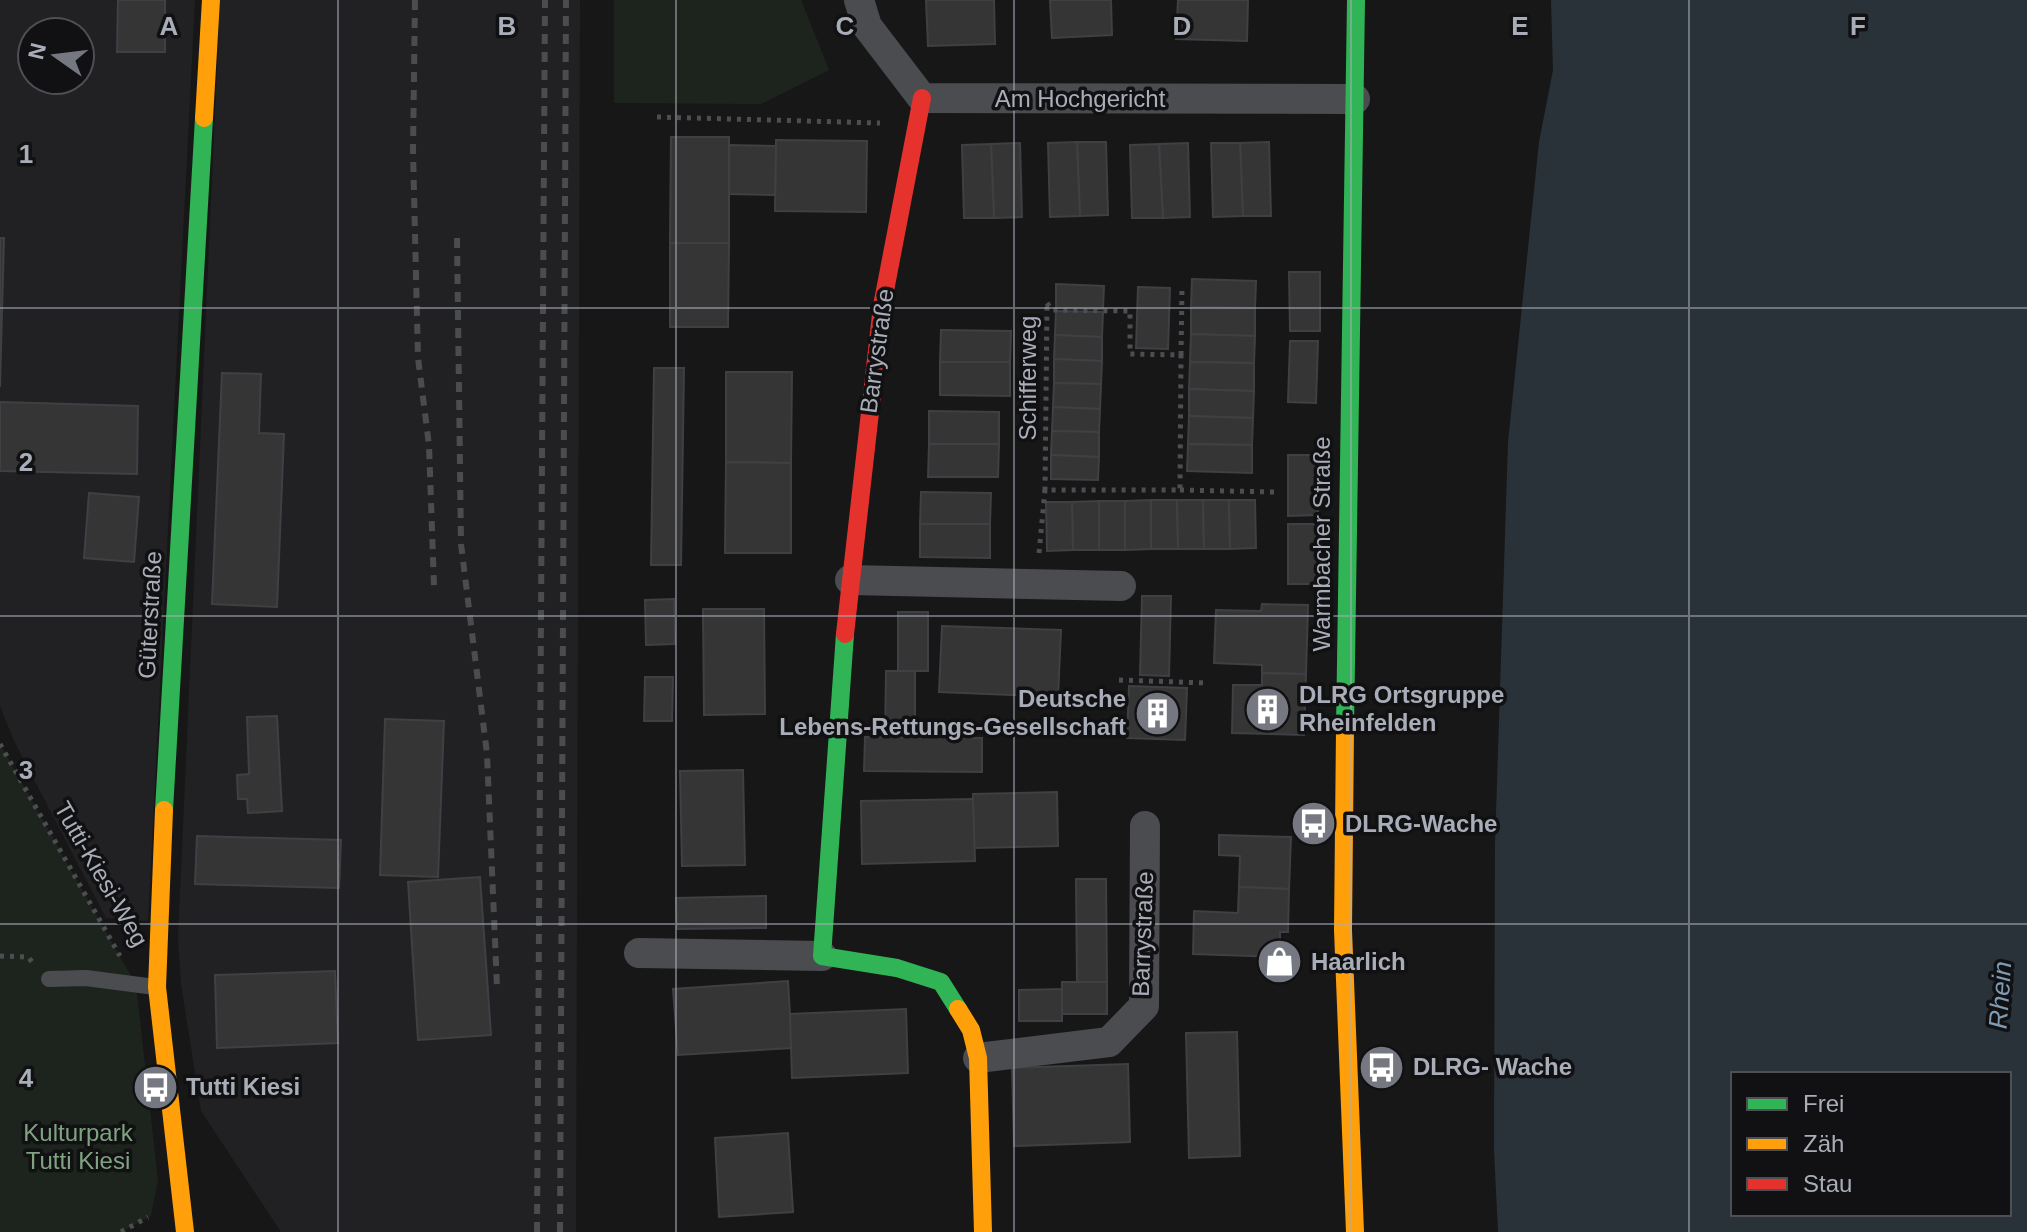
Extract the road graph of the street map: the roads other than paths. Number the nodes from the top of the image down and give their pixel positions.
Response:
1 (211, 0) edge
2 (859, 0) edge
3 (1356, 0) edge
4 (1355, 99) junction
5 (920, 111) junction
6 (850, 580) junction
7 (1121, 586) dead end
8 (1145, 826) dead end
9 (639, 953) dead end
10 (822, 956) junction
11 (49, 979) road end
12 (157, 987) junction
13 (978, 1058) junction
14 (185, 1232) edge
15 (983, 1232) edge
16 (1355, 1232) edge

1 - 12 street, Güterstraße
2 - 5 street
3 - 4 street, Warmbacher Straße
4 - 5 street, Am Hochgericht
4 - 16 street, Warmbacher Straße
5 - 6 street, Barrystraße
6 - 7 street
6 - 10 street, Barrystraße
8 - 13 street, Barrystraße
9 - 10 street
10 - 13 street
11 - 12 lane, Tutti-Kiesi-Weg
12 - 14 street, Güterstraße
13 - 15 street

